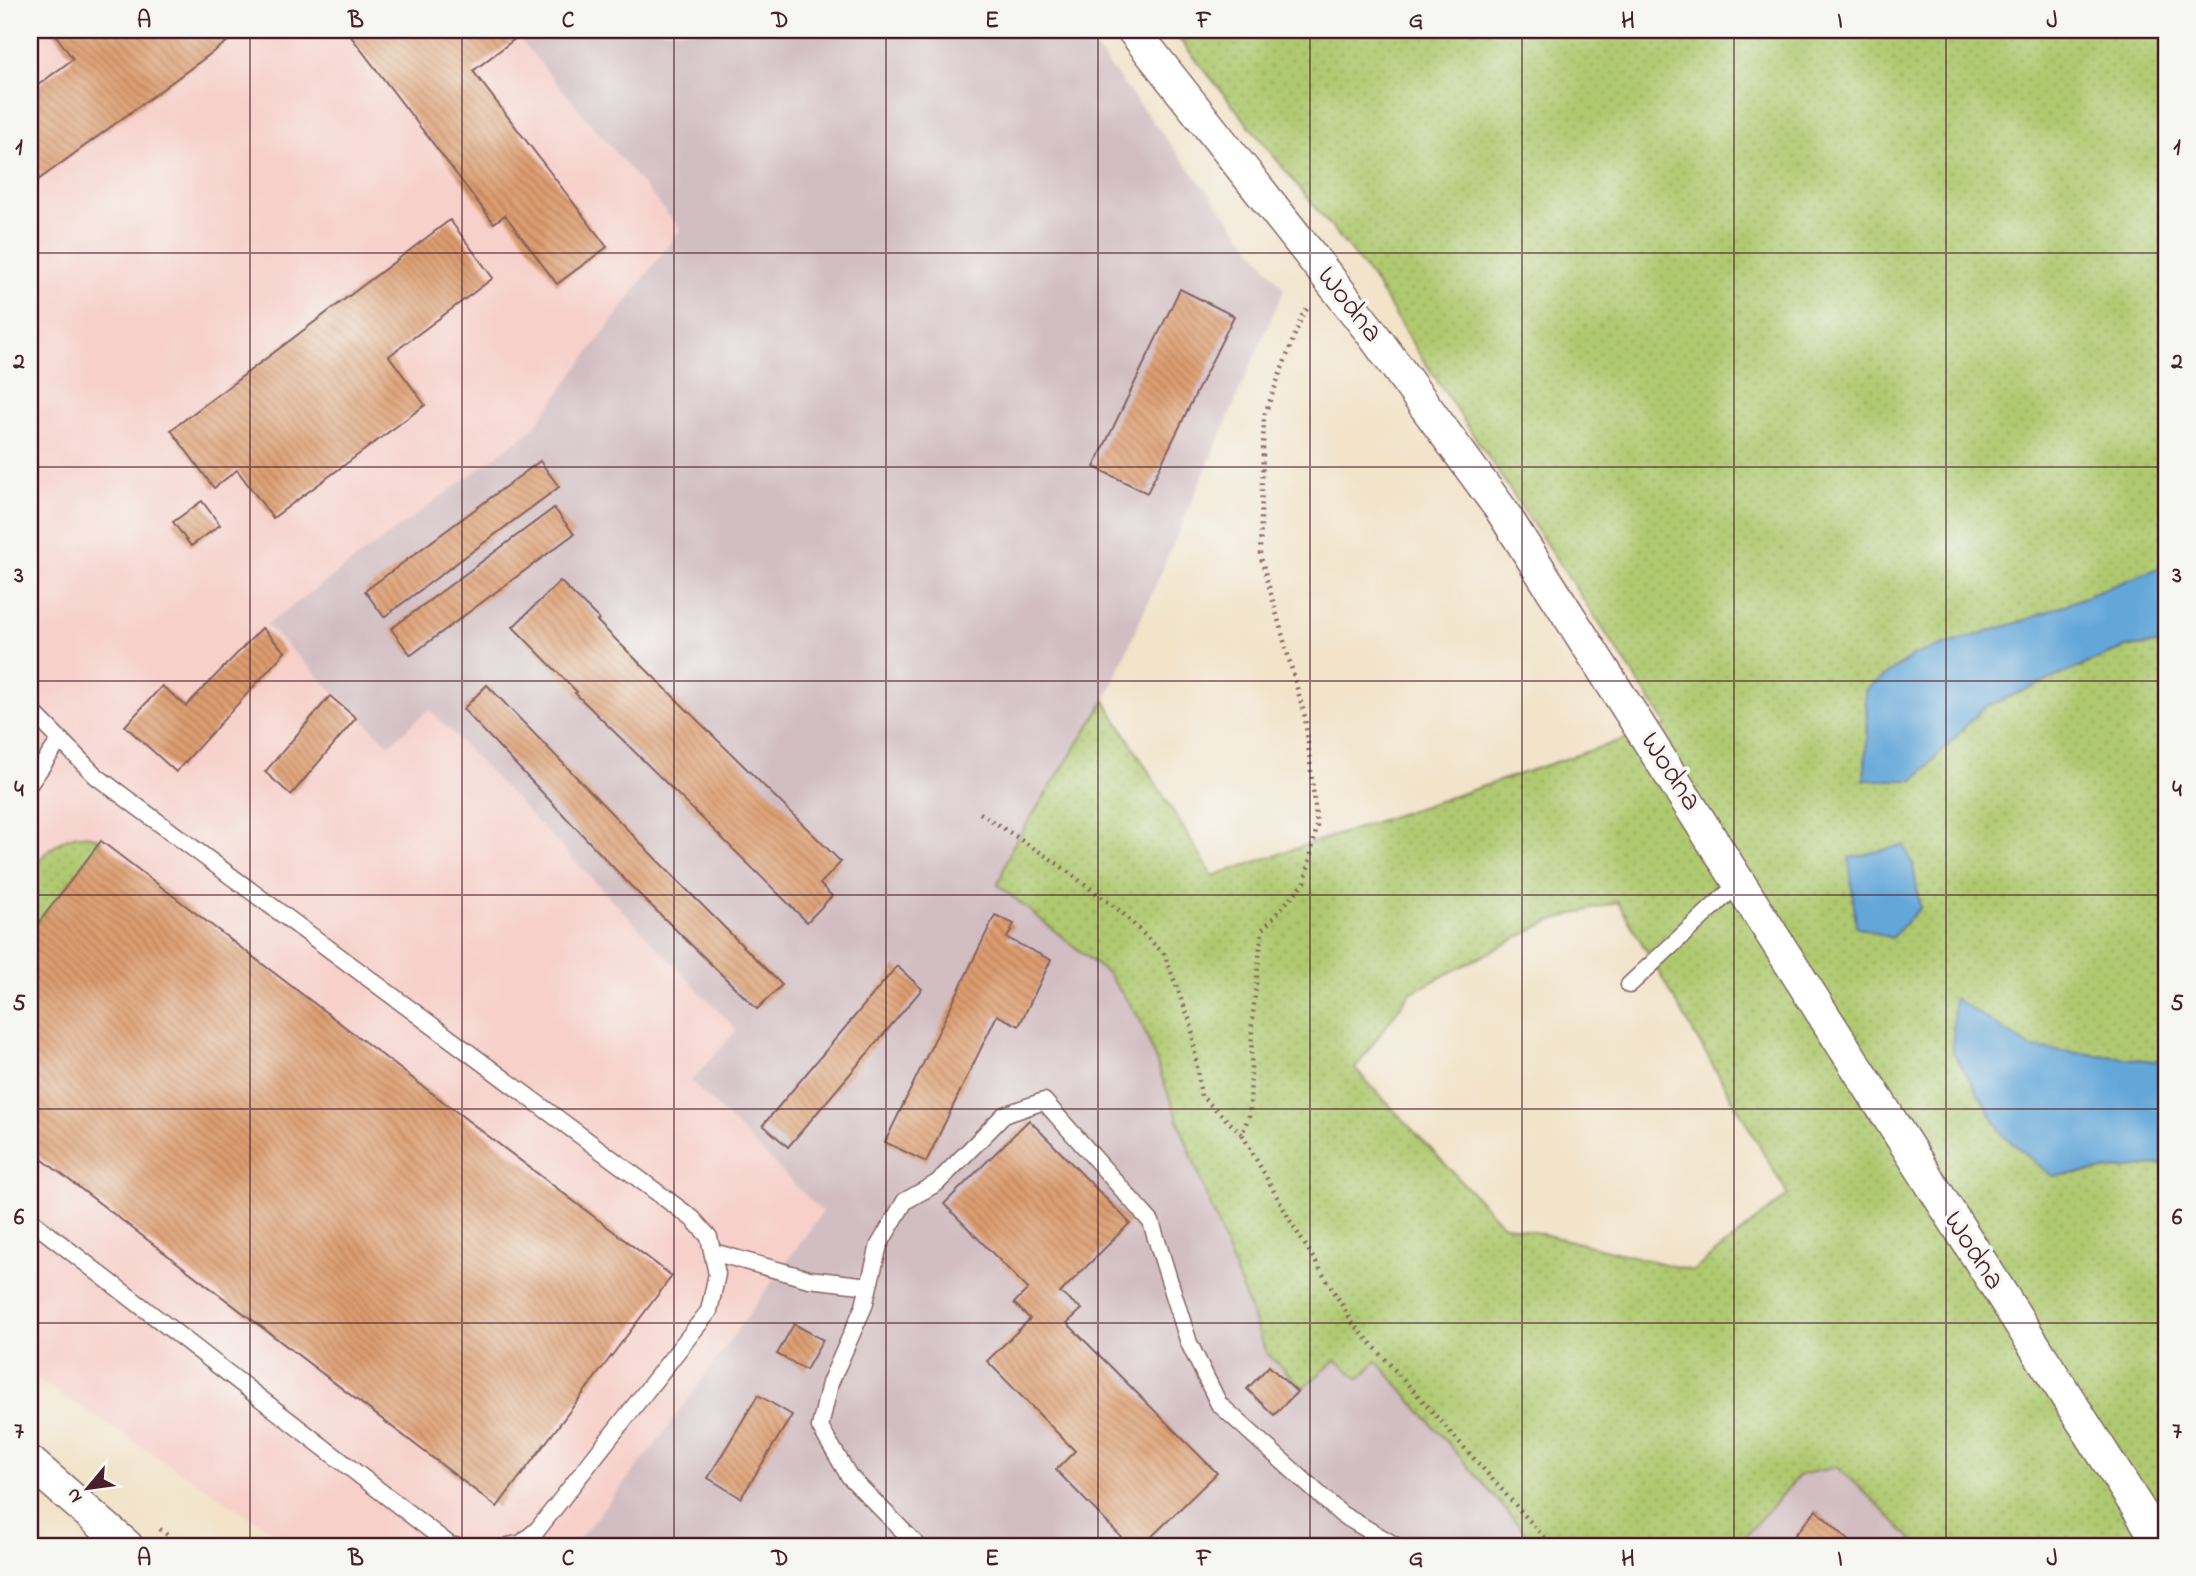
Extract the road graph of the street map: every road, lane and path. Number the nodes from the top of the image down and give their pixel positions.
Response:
1 (1133, 30) edge
2 (1333, 284) junction
3 (30, 709) edge
4 (60, 740) junction
5 (30, 783) edge
6 (980, 813) dead end
7 (1740, 883) junction
8 (1629, 985) dead end
9 (1242, 1134) junction
10 (30, 1220) edge
11 (713, 1252) junction
12 (869, 1286) junction
13 (30, 1462) edge
14 (127, 1546) edge
15 (456, 1546) edge
16 (508, 1546) edge
17 (918, 1546) edge
18 (1396, 1546) edge
19 (1552, 1546) edge
20 (2162, 1546) edge

1 - 2 street, Wodna
2 - 7 street, Wodna
2 - 9 path
3 - 4 lane
4 - 5 lane
4 - 11 lane
6 - 9 path
7 - 8 lane
7 - 20 street, Wodna
9 - 19 path
10 - 15 lane
11 - 12 lane
11 - 16 lane
12 - 17 lane
12 - 18 lane
13 - 14 street

